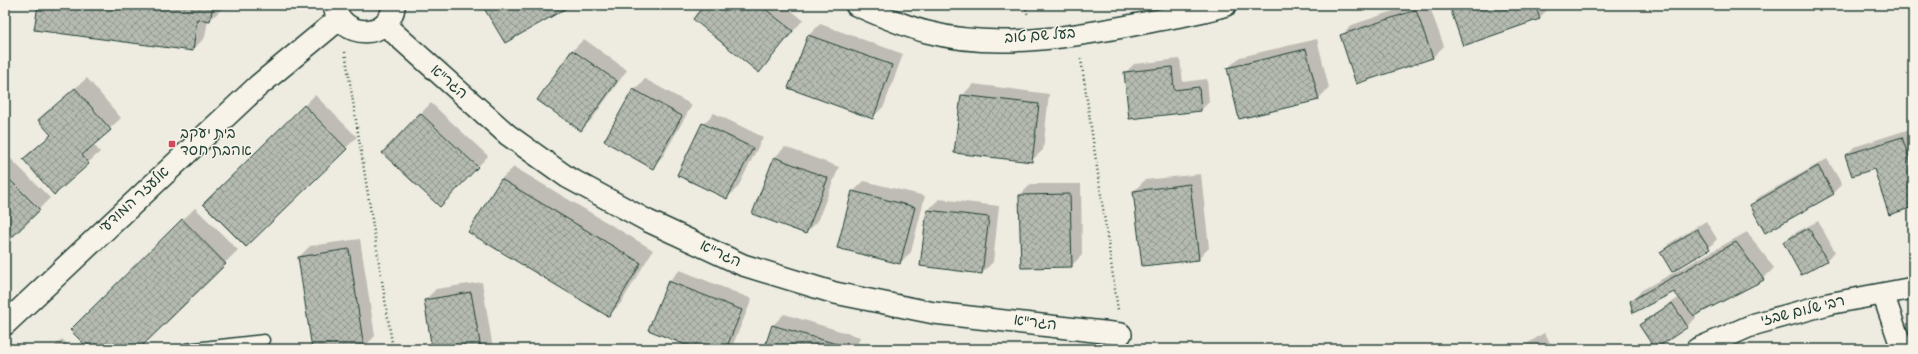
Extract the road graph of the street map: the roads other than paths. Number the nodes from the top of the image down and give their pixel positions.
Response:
1 (394, 5) edge
2 (856, 5) edge
3 (1226, 5) edge
4 (337, 12) edge
5 (384, 24) junction
6 (1913, 288) edge
7 (1883, 294) junction
8 (5, 324) edge
9 (1122, 334) road end
10 (264, 340) dead end
11 (186, 349) edge
12 (1697, 349) edge
13 (1906, 349) edge

1 - 5 street
2 - 3 street, בעל שם טוב
4 - 5 street
4 - 8 street, אלעזר המודעי
5 - 9 street, הגר"א
6 - 7 street, רבי שלום שבזי
7 - 12 street, רבי שלום שבזי
7 - 13 street
10 - 11 lane

